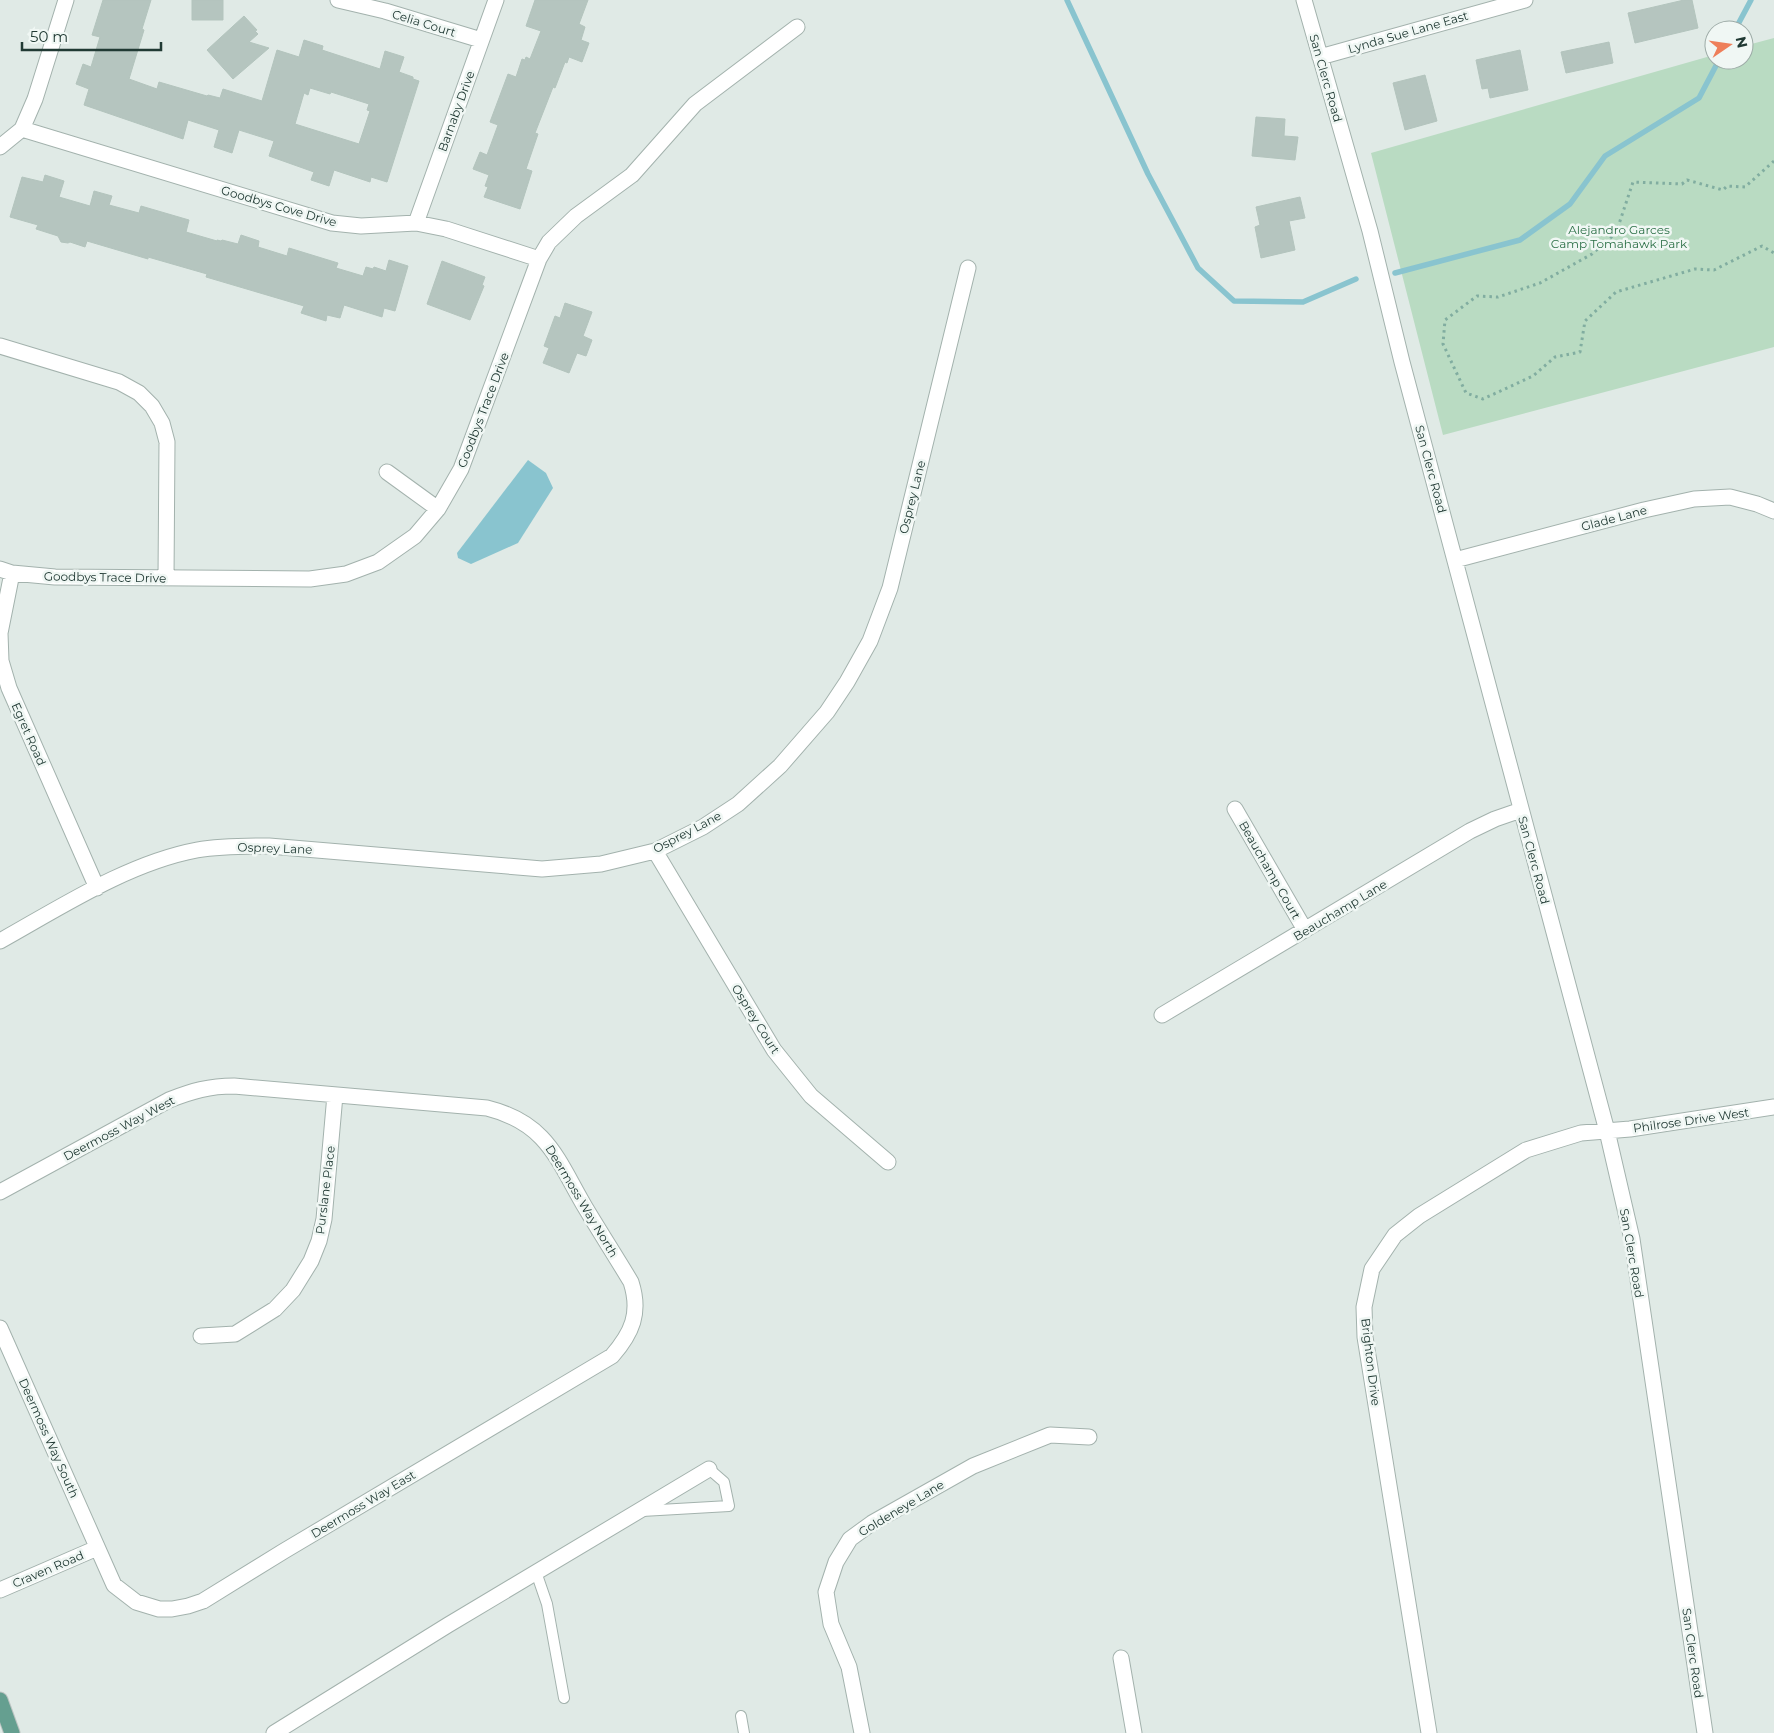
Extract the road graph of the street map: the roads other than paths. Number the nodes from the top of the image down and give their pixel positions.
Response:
1 (66, 0) edge
2 (338, 0) edge
3 (496, 0) edge
4 (1304, 0) edge
5 (1525, 0) edge
6 (797, 27) dead end
7 (481, 40) junction
8 (1320, 57) junction
9 (22, 129) junction
10 (0, 148) edge
11 (416, 223) junction
12 (539, 259) junction
13 (968, 268) dead end
14 (0, 346) edge
15 (388, 472) dead end
16 (438, 509) junction
17 (1774, 511) edge
18 (1455, 560) junction
19 (6, 571) edge
20 (166, 578) junction
21 (1235, 809) dead end
22 (1521, 810) junction
23 (655, 851) junction
24 (97, 888) junction
25 (1305, 930) junction
26 (0, 941) edge
27 (1162, 1015) dead end
28 (335, 1095) junction
29 (1774, 1107) edge
30 (1607, 1131) junction
31 (888, 1162) dead end
32 (0, 1192) edge
33 (632, 1327) joint
34 (0, 1328) edge
35 (201, 1336) dead end
36 (1089, 1437) dead end
37 (709, 1469) joint
38 (638, 1511) junction
39 (97, 1548) junction
40 (536, 1572) junction
41 (0, 1590) edge
42 (1121, 1658) dead end
43 (564, 1698) dead end
44 (0, 1700) edge
45 (741, 1716) dead end
46 (12, 1733) edge
47 (274, 1733) edge
48 (744, 1733) edge
49 (862, 1733) edge
50 (1134, 1733) edge
51 (1429, 1733) edge
52 (1705, 1733) edge

1 - 9 street
2 - 7 street, Celia Court
3 - 7 street, Barnaby Drive
4 - 8 street, San Clerc Road
5 - 8 street, Lynda Sue Lane East
6 - 12 street, Goodbys Trace Drive
7 - 11 street, Barnaby Drive
8 - 18 street, San Clerc Road
9 - 10 street
9 - 11 street, Goodbys Cove Drive
11 - 12 street, Goodbys Cove Drive
12 - 16 street, Goodbys Trace Drive
13 - 23 street, Osprey Lane
14 - 20 street
15 - 16 street
16 - 20 street, Goodbys Trace Drive
17 - 18 street, Glade Lane
18 - 22 street, San Clerc Road
19 - 20 street, Goodbys Trace Drive
19 - 24 street, Egret Road
21 - 25 street, Beauchamp Court
22 - 25 street, Beauchamp Lane
22 - 30 street, San Clerc Road
23 - 24 street, Osprey Lane
23 - 31 street, Osprey Court
24 - 26 street, Osprey Lane
25 - 27 street, Beauchamp Lane
28 - 32 street, Deermoss Way West
28 - 33 street, Deermoss Way North
28 - 35 street, Purslane Place
29 - 30 street, Philrose Drive West
30 - 51 street, Brighton Drive
30 - 52 street, San Clerc Road
33 - 39 street, Deermoss Way East
34 - 39 street, Deermoss Way South
36 - 49 street, Goldeneye Lane
37 - 38 street
37 - 38 lane
38 - 40 street
39 - 41 street, Craven Road
40 - 43 lane
40 - 47 street
42 - 50 street
44 - 46 main road
45 - 48 lane

